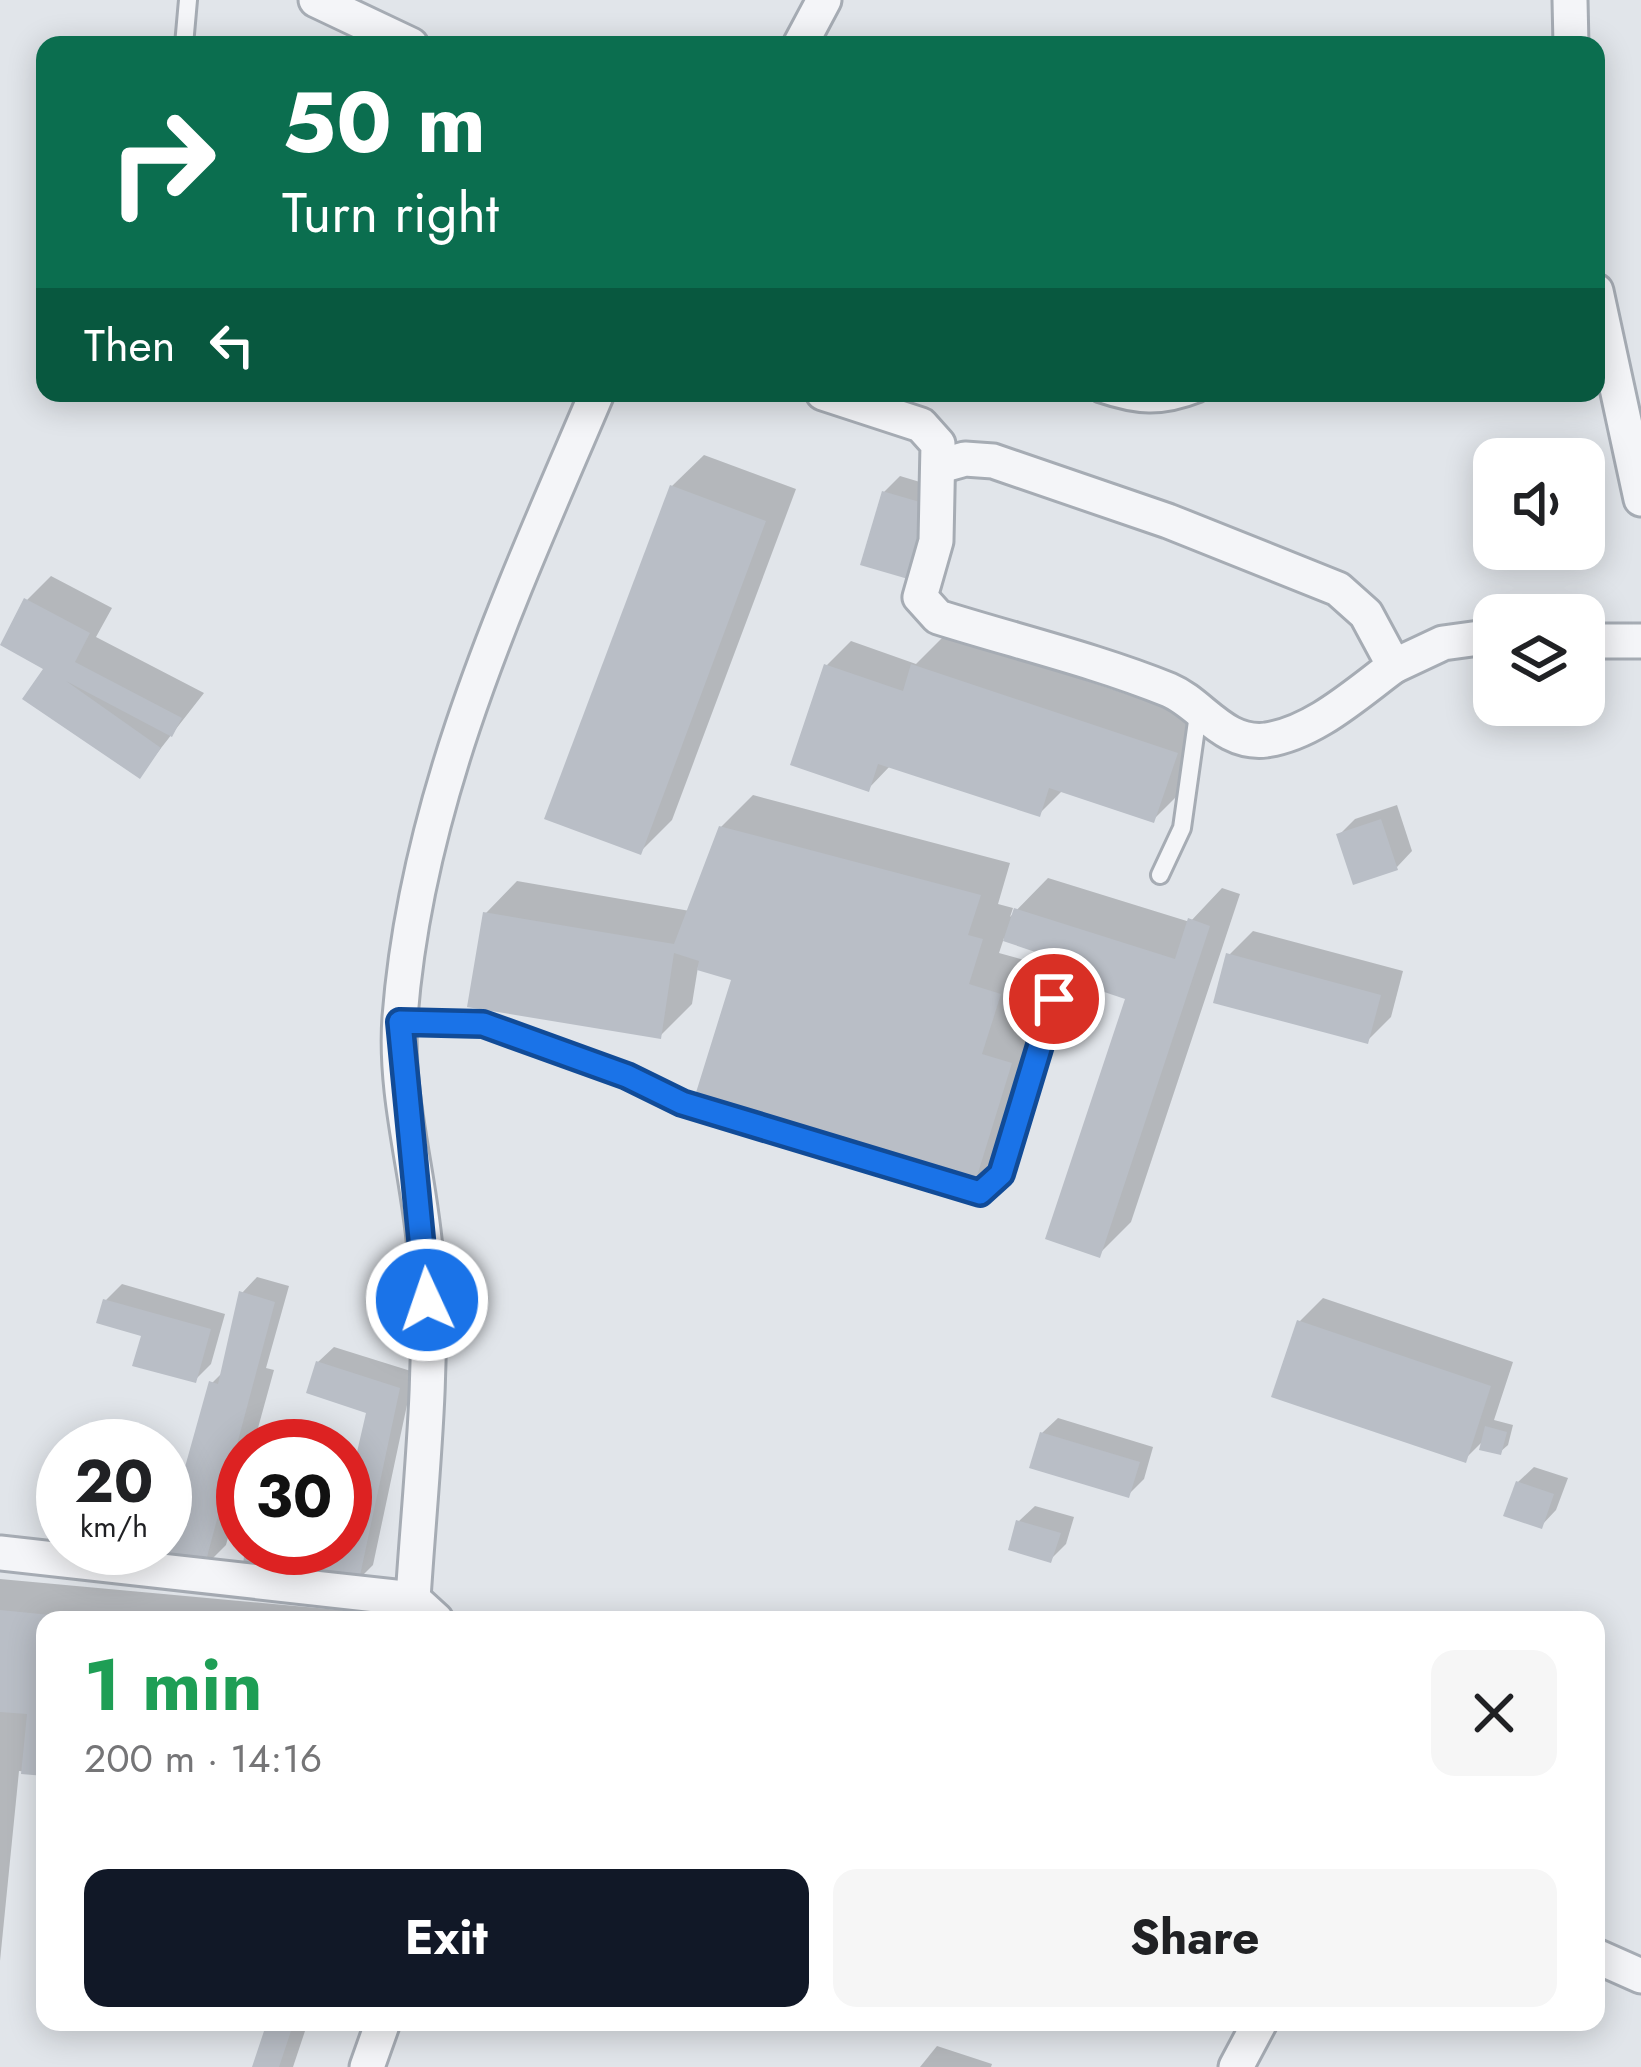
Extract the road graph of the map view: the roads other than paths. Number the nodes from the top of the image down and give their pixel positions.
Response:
1 (188, 0) edge
2 (316, 0) edge
3 (824, 0) edge
4 (1570, 0) edge
5 (185, 36) edge
6 (393, 36) edge
7 (805, 36) edge
8 (1571, 36) edge
9 (1605, 333) edge
10 (593, 402) edge
11 (851, 402) edge
12 (1125, 402) edge
13 (1176, 402) edge
14 (940, 466) junction
15 (1641, 499) edge
16 (1473, 639) edge
17 (1605, 641) edge
18 (1641, 641) edge
19 (1394, 666) junction
20 (1198, 714) junction
21 (1160, 875) dead end
22 (1054, 999) dead end
23 (400, 1022) junction
24 (0, 1553) edge
25 (409, 1611) edge
26 (423, 1611) edge
27 (1605, 1960) edge
28 (1641, 1976) edge
29 (380, 2031) edge
30 (1255, 2031) edge
31 (368, 2067) edge
32 (1236, 2067) edge

1 - 5 lane
2 - 6 street
3 - 7 street
4 - 8 street
9 - 15 street
10 - 23 street
11 - 14 street
12 - 13 lane
14 - 19 street
14 - 20 street
16 - 19 street
17 - 18 street
19 - 20 street
20 - 21 lane
22 - 23 lane
23 - 26 street
24 - 25 street
27 - 28 street
29 - 31 street
30 - 32 street

